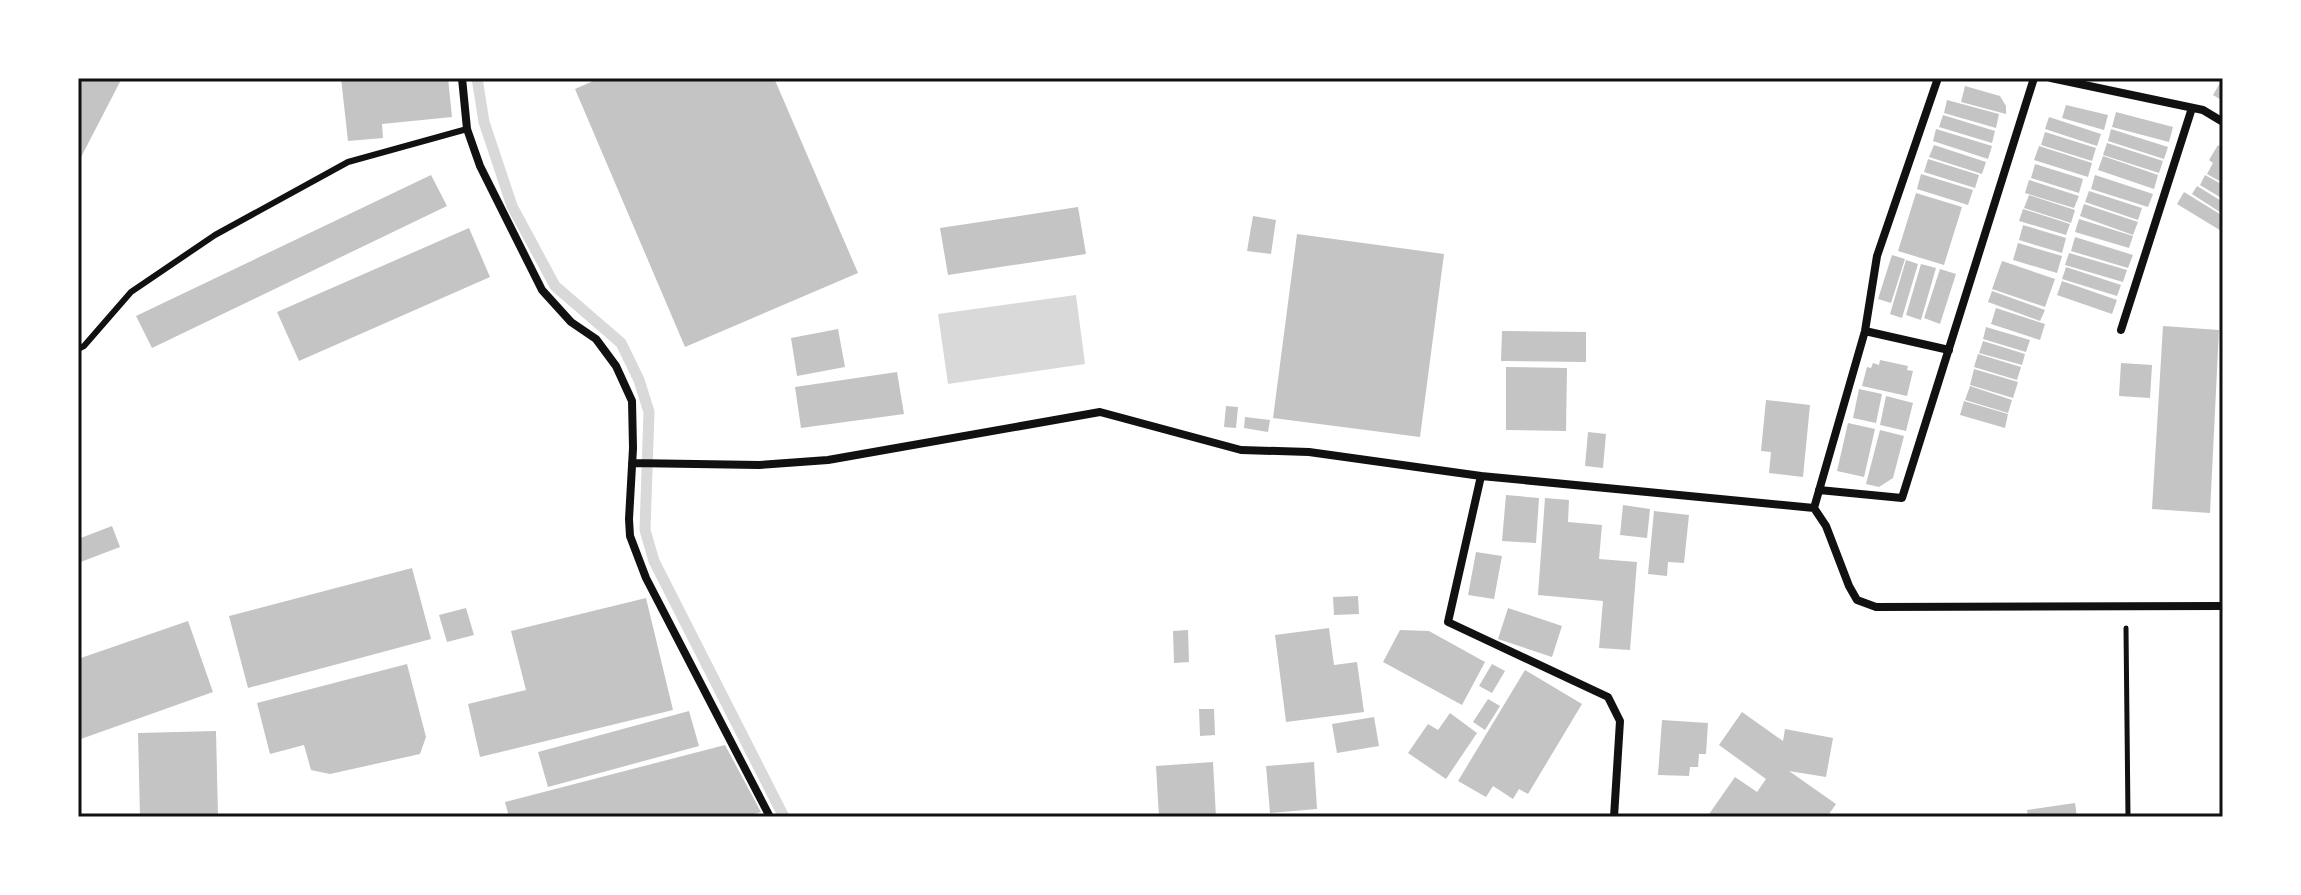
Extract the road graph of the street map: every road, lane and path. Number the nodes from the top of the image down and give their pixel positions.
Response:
1 (462, 78) edge
2 (1938, 78) edge
3 (2034, 78) edge
4 (2051, 78) edge
5 (2192, 108) junction
6 (2223, 122) edge
7 (467, 129) junction
8 (2121, 330) dead end
9 (1865, 331) junction
10 (78, 349) edge
11 (1949, 350) junction
12 (632, 463) junction
13 (1481, 476) junction
14 (1819, 490) junction
15 (1814, 508) junction
16 (2223, 606) edge
17 (2126, 607) junction
18 (770, 817) edge
19 (1614, 817) edge
20 (2128, 817) edge

1 - 7 street
2 - 9 street
3 - 11 street
4 - 5 street
5 - 6 street
5 - 8 street
7 - 10 lane
7 - 12 street
9 - 11 street
9 - 14 street
11 - 14 street
12 - 13 street
12 - 18 street
13 - 15 street
13 - 19 street
14 - 15 street
15 - 17 street
16 - 17 street
17 - 20 path

